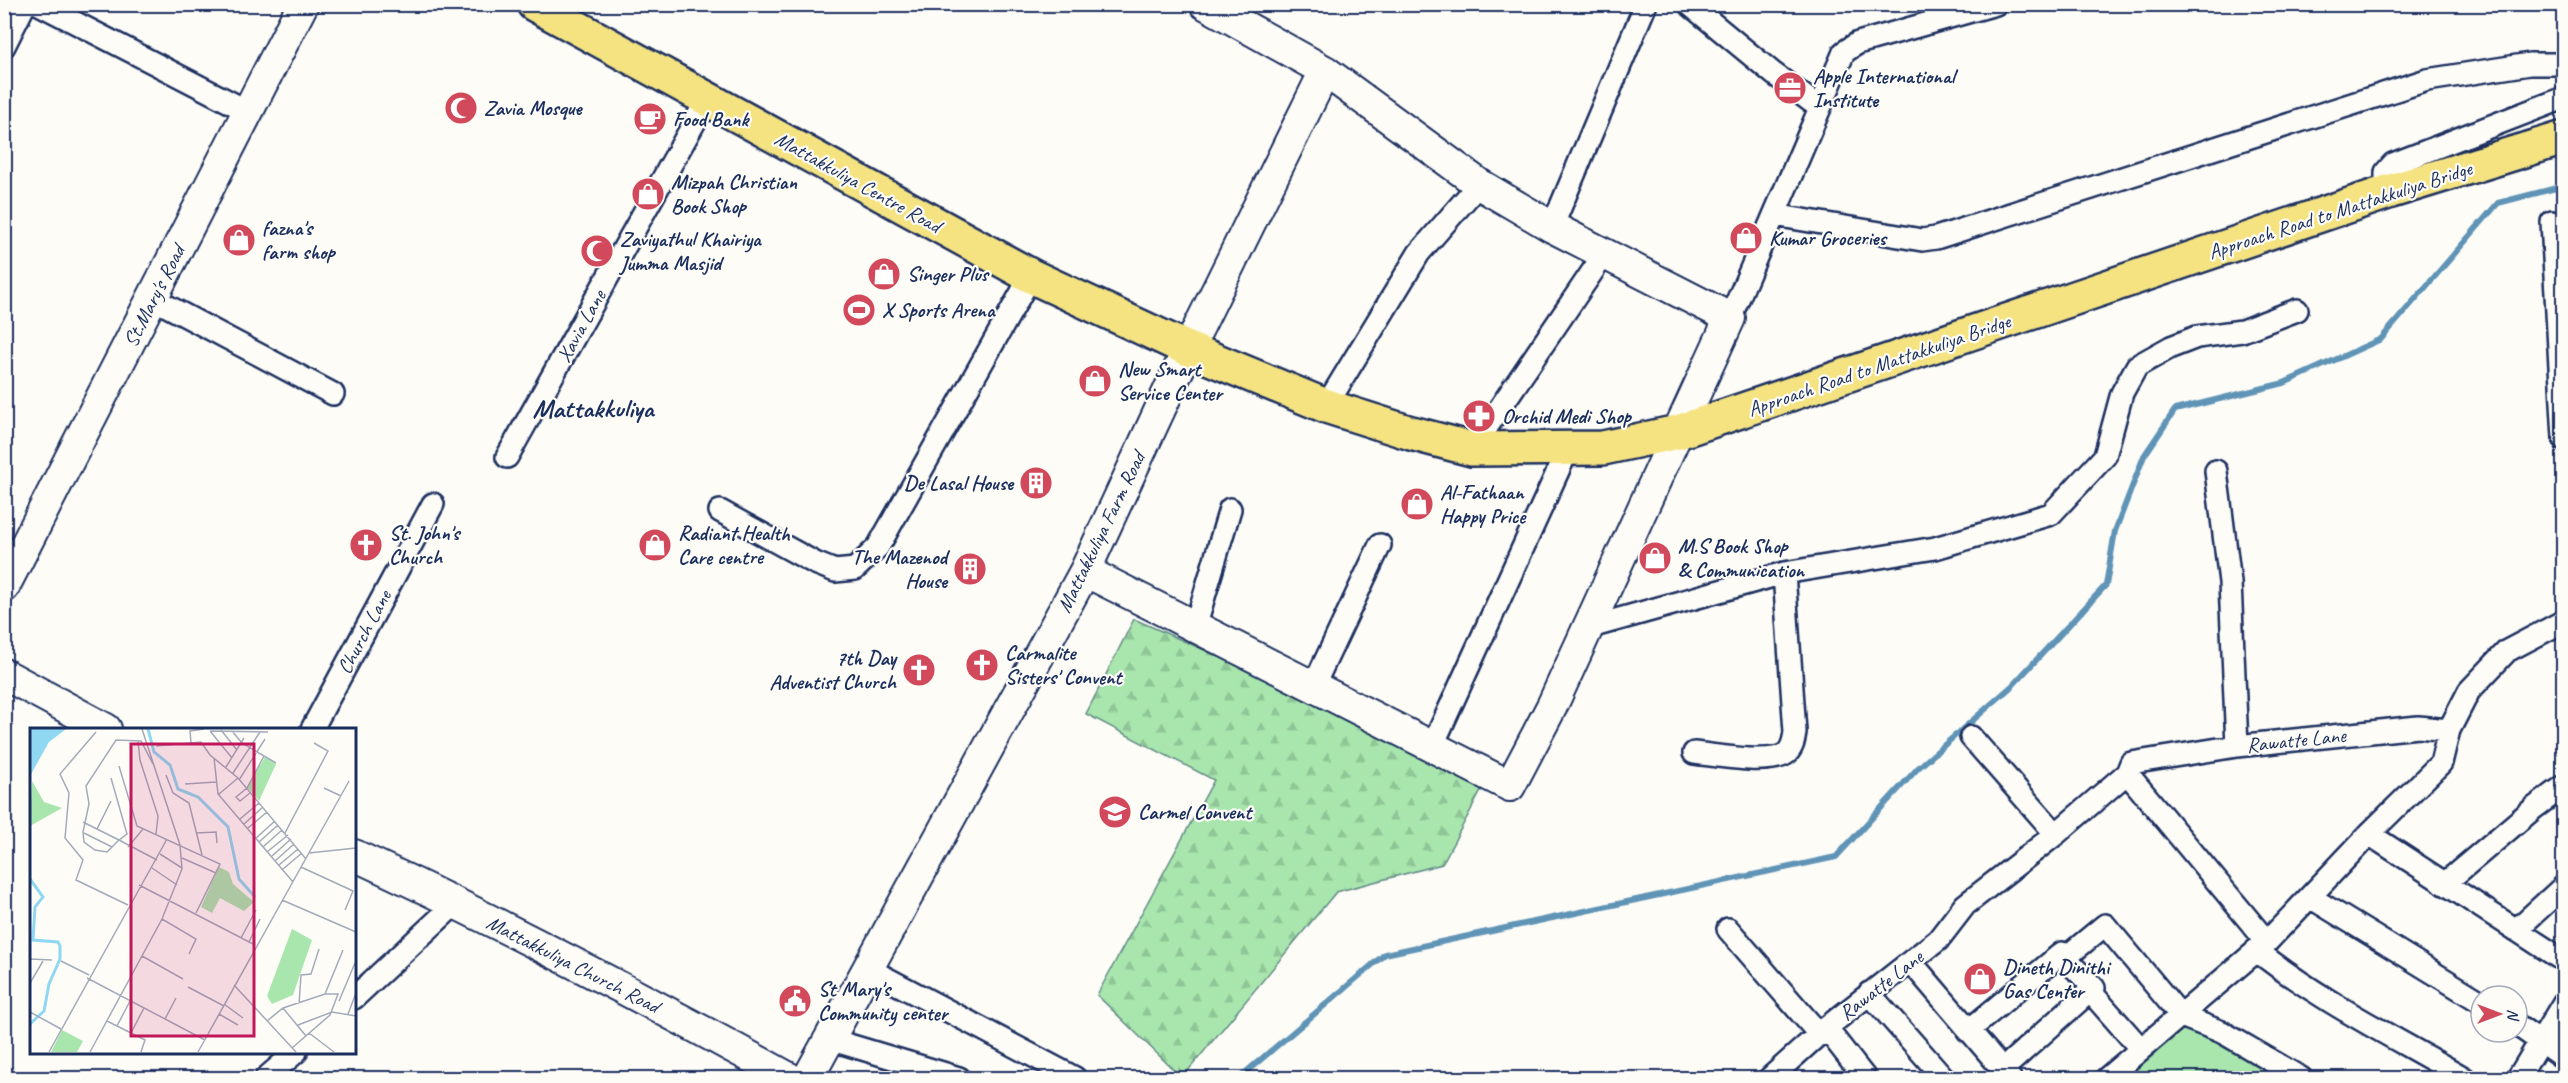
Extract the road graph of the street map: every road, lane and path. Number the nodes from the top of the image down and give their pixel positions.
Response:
1 (25, 4) edge
2 (39, 4) edge
3 (303, 4) edge
4 (534, 4) edge
5 (1205, 4) edge
6 (1646, 4) edge
7 (1689, 4) edge
8 (1996, 4) edge
9 (4, 46) edge
10 (2564, 63) edge
11 (1325, 71) junction
12 (2564, 98) edge
13 (707, 100) junction
14 (1820, 108) junction
15 (249, 112) junction
16 (2564, 138) edge
17 (1479, 184) junction
18 (2391, 191) junction
19 (1774, 215) junction
20 (2552, 222) dead end
21 (1552, 227) junction
22 (1605, 253) junction
23 (1031, 276) junction
24 (152, 298) junction
25 (2297, 310) dead end
26 (1731, 318) junction
27 (1188, 349) junction
28 (333, 394) dead end
29 (1326, 406) junction
30 (1678, 432) junction
31 (2564, 439) edge
32 (1472, 449) junction
33 (1568, 449) junction
34 (507, 457) dead end
35 (2216, 471) dead end
36 (433, 504) dead end
37 (1230, 509) dead end
38 (720, 511) dead end
39 (1380, 545) dead end
40 (1085, 571) junction
41 (1784, 573) junction
42 (4, 587) edge
43 (2564, 621) edge
44 (1195, 627) junction
45 (1587, 628) junction
46 (4, 674) edge
47 (1313, 687) junction
48 (104, 728) edge
49 (313, 728) edge
50 (2449, 730) junction
51 (1971, 736) dead end
52 (2237, 746) junction
53 (1432, 747) junction
54 (1694, 753) dead end
55 (2127, 773) junction
56 (2564, 786) edge
57 (2056, 834) junction
58 (2369, 834) junction
59 (356, 856) edge
60 (2444, 884) junction
61 (2564, 886) edge
62 (2310, 897) junction
63 (455, 904) junction
64 (1728, 929) dead end
65 (2516, 930) junction
66 (2262, 946) junction
67 (2065, 958) junction
68 (2564, 961) edge
69 (1911, 962) junction
70 (867, 968) junction
71 (2090, 991) junction
72 (1869, 993) junction
73 (2469, 995) edge
74 (356, 996) edge
75 (2564, 1002) edge
76 (2181, 1016) junction
77 (1968, 1031) junction
78 (1823, 1032) junction
79 (2529, 1032) edge
80 (829, 1039) junction
81 (2542, 1040) junction
82 (2141, 1049) junction
83 (295, 1053) edge
84 (2564, 1058) edge
85 (2006, 1074) edge
86 (266, 1078) edge
87 (789, 1078) edge
88 (808, 1078) edge
89 (959, 1078) edge
90 (1075, 1078) edge
91 (1770, 1078) edge
92 (1866, 1078) edge
93 (1944, 1078) edge
94 (2107, 1078) edge
95 (2301, 1078) edge
96 (2464, 1078) edge
97 (2518, 1078) edge

1 - 9 street
2 - 15 street
3 - 15 street, St.Mary's Road
4 - 13 main road, Mattakkuliya Centre Road
5 - 11 street
6 - 21 street
7 - 14 street
8 - 14 street
10 - 19 street
11 - 17 street
11 - 27 street, Mattakkuliya Farm Road
12 - 18 street
13 - 23 main road, Mattakkuliya Centre Road
13 - 34 street, Xavia Lane
14 - 19 street
15 - 24 street, St.Mary's Road
16 - 18 main road, Approach Road to Mattakkuliya Bridge
17 - 21 street
17 - 29 street
18 - 30 main road, Approach Road to Mattakkuliya Bridge
19 - 26 street
20 - 31 street
21 - 22 street
22 - 26 street
22 - 32 street
23 - 27 main road, Mattakkuliya Centre Road
23 - 38 street
24 - 28 street
24 - 42 street, St.Mary's Road
25 - 41 street
26 - 30 street
27 - 29 main road, Approach Road to Mattakkuliya Bridge
27 - 40 street, Mattakkuliya Farm Road
29 - 32 main road, Approach Road to Mattakkuliya Bridge
30 - 33 main road, Approach Road to Mattakkuliya Bridge
30 - 45 street
32 - 33 main road, Approach Road to Mattakkuliya Bridge
33 - 53 street
35 - 52 street
36 - 49 street, Church Lane
37 - 44 street
39 - 47 street
40 - 44 street
40 - 70 street, Mattakkuliya Farm Road
41 - 45 street
41 - 54 street
43 - 50 street
44 - 47 street
45 - 53 street
46 - 48 street
47 - 53 street
50 - 52 street, Rawatte Lane
50 - 58 street
51 - 57 street
52 - 55 street, Rawatte Lane
55 - 57 street, Rawatte Lane
55 - 66 street
56 - 60 street
57 - 69 street, Rawatte Lane
58 - 60 street
58 - 62 street
59 - 63 street, Mattakkuliya Church Road
60 - 65 street
61 - 65 street
62 - 66 street
62 - 73 street
63 - 74 street
63 - 87 street, Mattakkuliya Church Road
64 - 78 street
65 - 68 street
66 - 76 street
66 - 96 street
67 - 71 street
67 - 76 street
67 - 77 street
69 - 72 street, Rawatte Lane
69 - 77 street
70 - 80 street, Mattakkuliya Farm Road
70 - 90 street
71 - 82 street
71 - 85 street
72 - 78 street, Rawatte Lane
72 - 93 street
75 - 81 street
76 - 82 street
76 - 95 street
77 - 85 street
78 - 91 street, Rawatte Lane
78 - 92 street
79 - 81 street
80 - 88 street, Mattakkuliya Farm Road
80 - 89 street
81 - 84 street
81 - 97 street
82 - 94 street
83 - 86 street

